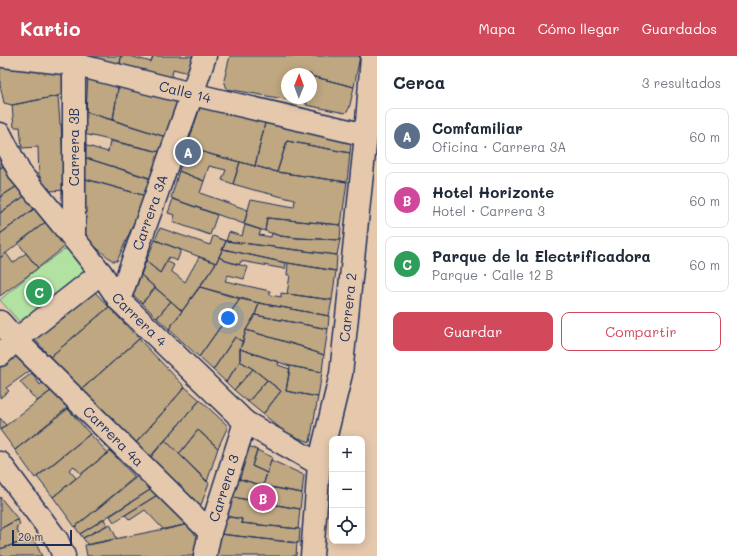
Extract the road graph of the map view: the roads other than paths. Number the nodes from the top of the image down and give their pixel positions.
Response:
1 (3, 56) edge
2 (204, 56) edge
3 (372, 56) edge
4 (74, 60) edge
5 (192, 94) junction
6 (0, 134) edge
7 (366, 135) junction
8 (74, 239) junction
9 (100, 273) junction
10 (119, 300) junction
11 (0, 322) edge
12 (16, 340) junction
13 (0, 355) edge
14 (245, 422) junction
15 (0, 463) edge
16 (319, 464) junction
17 (210, 532) junction
18 (64, 556) edge
19 (205, 556) edge
20 (312, 556) edge

1 - 4 street, Calle 14
2 - 5 street, Carrera 3A
3 - 7 street, Carrera 2
4 - 5 street, Calle 14
4 - 8 street, Carrera 3B
5 - 7 street, Calle 14
5 - 10 street, Carrera 3A
6 - 8 street, Carrera 4
7 - 16 street, Carrera 2
8 - 9 street, Carrera 4
9 - 10 street, Carrera 4
9 - 12 street
10 - 14 street, Carrera 4
11 - 12 street
12 - 13 street
12 - 17 street, Carrera 4a
14 - 16 street, Carrera 4
14 - 17 street, Carrera 3
15 - 18 street
16 - 20 street, Carrera 2
17 - 19 street, Carrera 3

